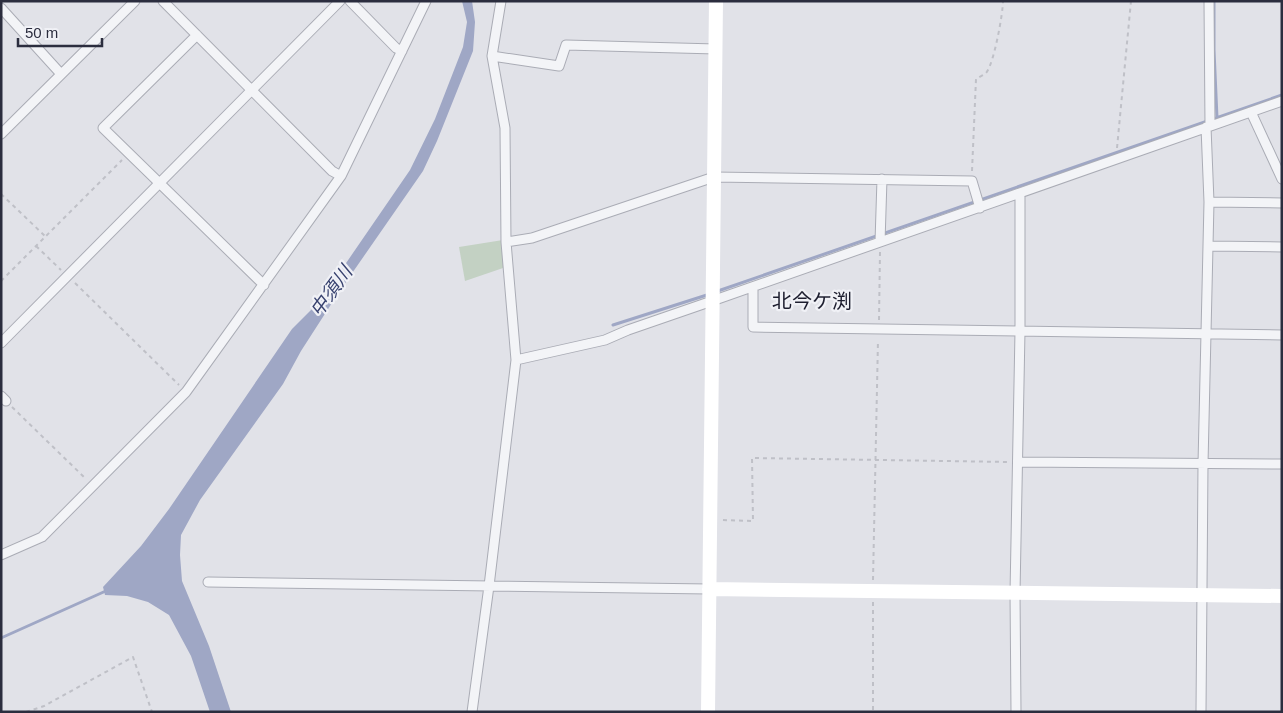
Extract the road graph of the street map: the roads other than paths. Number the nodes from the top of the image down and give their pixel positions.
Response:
1 (135, 1) edge
2 (163, 1) edge
3 (340, 1) edge
4 (350, 1) edge
5 (426, 1) edge
6 (501, 1) edge
7 (716, 1) edge
8 (1209, 1) edge
9 (1, 8) edge
10 (197, 36) junction
11 (716, 49) junction
12 (402, 51) junction
13 (492, 56) junction
14 (61, 74) junction
15 (252, 89) junction
16 (1282, 101) edge
17 (1252, 112) junction
18 (1208, 126) junction
19 (1, 134) edge
20 (341, 176) junction
21 (714, 176) junction
22 (882, 179) junction
23 (1282, 179) edge
24 (160, 182) junction
25 (1020, 194) junction
26 (1209, 202) junction
27 (1282, 202) edge
28 (980, 208) junction
29 (506, 242) junction
30 (880, 242) junction
31 (1208, 246) junction
32 (1282, 247) edge
33 (264, 285) junction
34 (752, 287) junction
35 (712, 302) junction
36 (1020, 331) junction
37 (1206, 334) junction
38 (1282, 335) edge
39 (1, 343) edge
40 (516, 360) junction
41 (1019, 462) junction
42 (1204, 464) junction
43 (1282, 464) edge
44 (1, 555) edge
45 (208, 582) dead end
46 (489, 586) junction
47 (709, 589) junction
48 (1016, 593) junction
49 (1203, 595) junction
50 (1282, 596) edge
51 (472, 712) edge
52 (708, 712) edge
53 (1016, 712) edge
54 (1201, 712) edge

1 - 14 street
2 - 10 street
3 - 15 street
4 - 12 street
5 - 12 street
6 - 13 street
7 - 11 street
8 - 18 street
9 - 14 street
10 - 15 street
10 - 24 street
11 - 13 street
11 - 21 street
12 - 20 street
13 - 29 street
14 - 19 street
15 - 20 street
15 - 24 street
16 - 17 street
17 - 18 street
17 - 23 street
18 - 25 street
18 - 26 street
20 - 33 street
21 - 22 street
21 - 29 street
21 - 35 street
22 - 28 street
22 - 30 street
24 - 33 street
24 - 39 street
25 - 28 street
25 - 36 street
26 - 27 street
26 - 31 street
28 - 30 street
29 - 40 street
30 - 34 street
31 - 32 street
31 - 37 street
33 - 44 street
34 - 35 street
34 - 36 street
35 - 40 street
35 - 47 street
36 - 37 street
36 - 41 street
37 - 38 street
37 - 42 street
40 - 46 street
41 - 42 street
41 - 48 street
42 - 43 street
42 - 49 street
45 - 46 street
46 - 47 street
46 - 51 street
47 - 48 street
47 - 52 street
48 - 49 street
48 - 53 street
49 - 50 street
49 - 54 street

